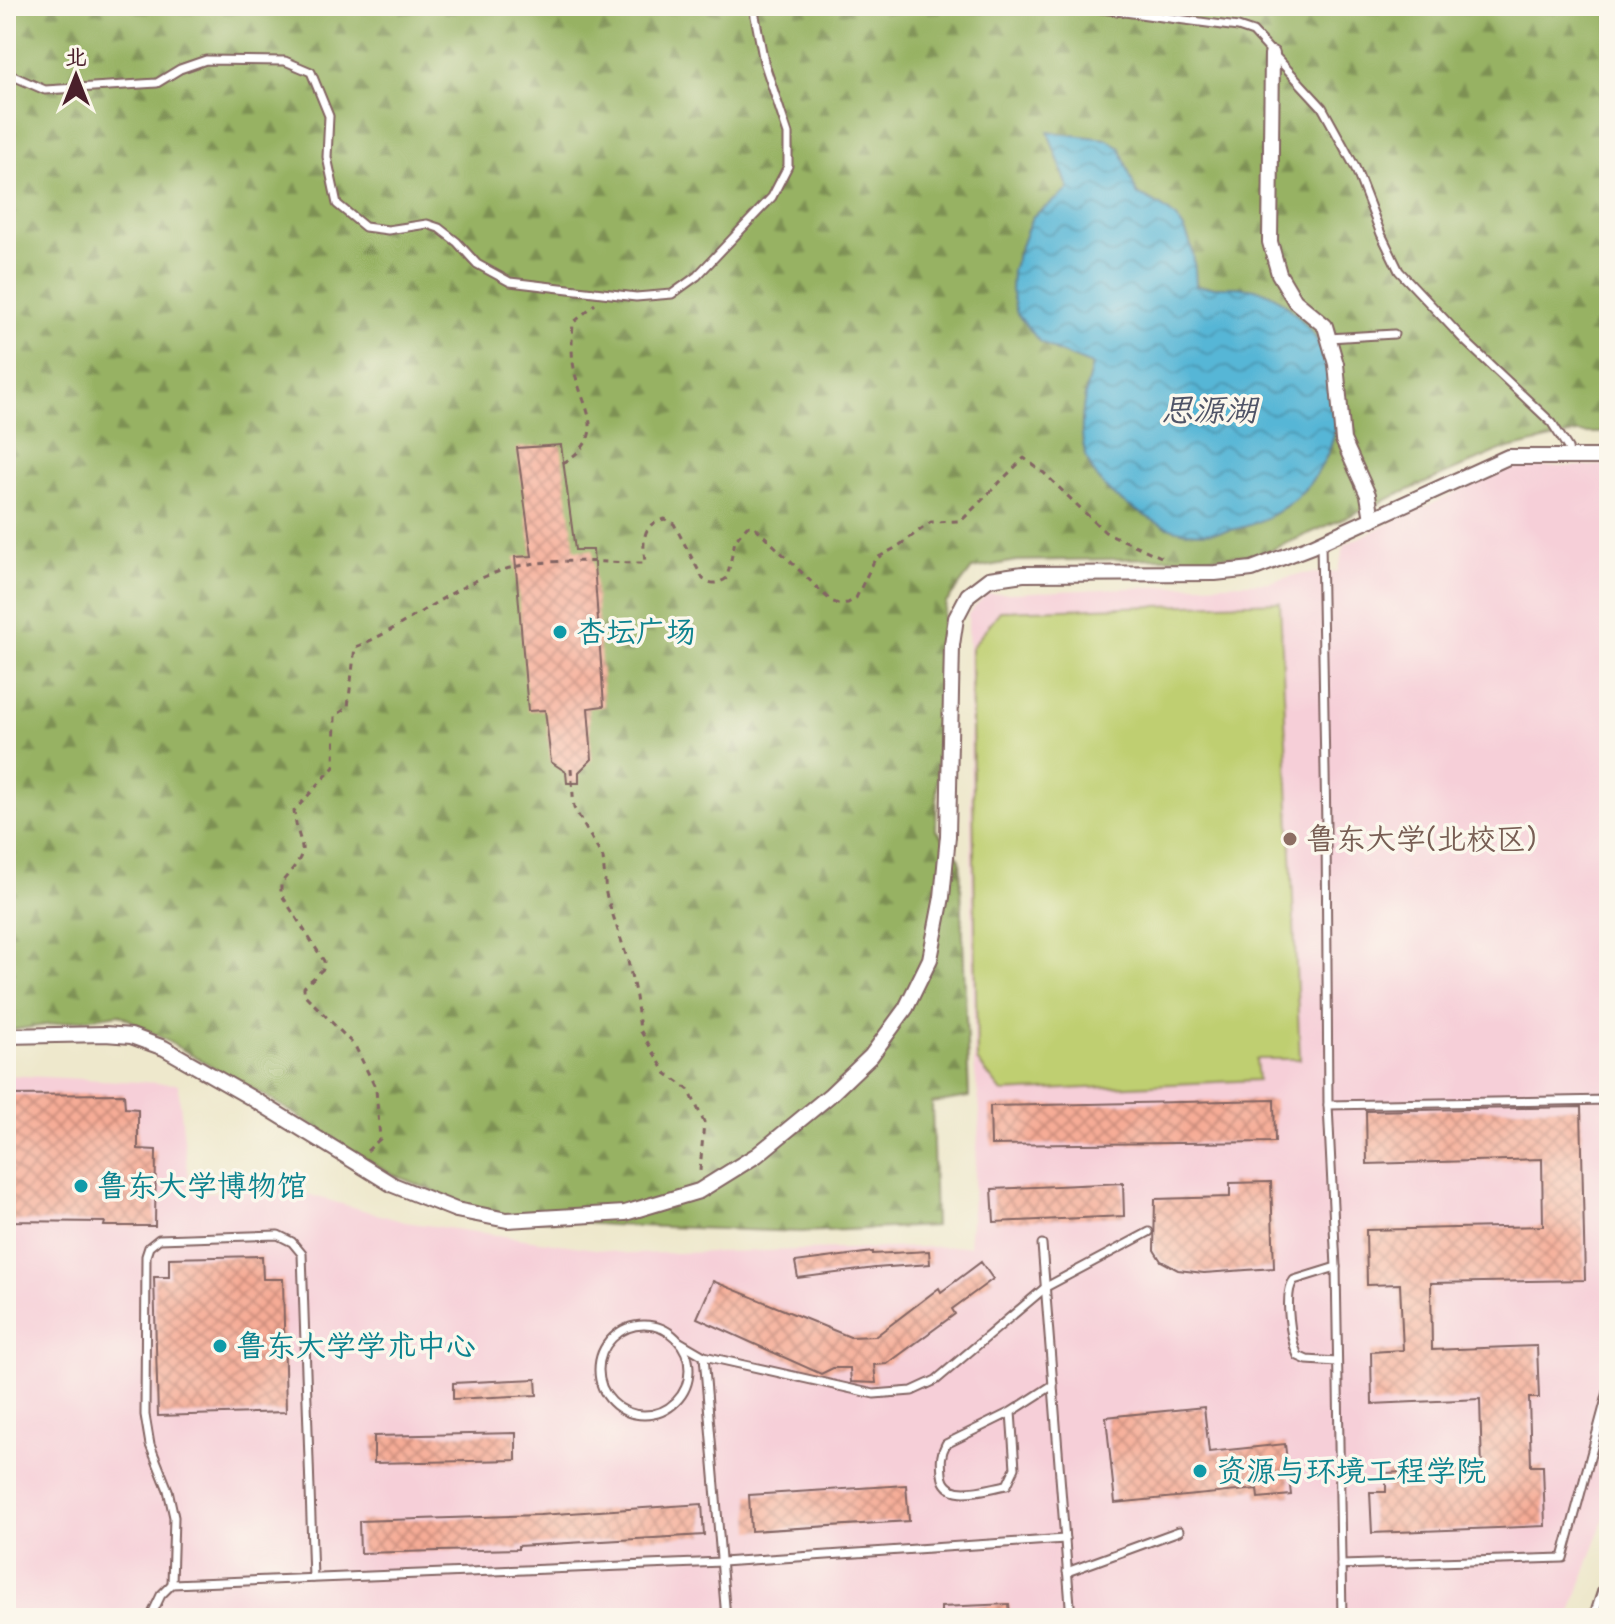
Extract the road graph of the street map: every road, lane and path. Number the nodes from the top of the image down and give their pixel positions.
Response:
1 (753, 6) edge
2 (1079, 6) edge
3 (1272, 54) junction
4 (6, 73) edge
5 (606, 294) junction
6 (1394, 334) dead end
7 (1329, 338) junction
8 (1609, 457) edge
9 (1569, 458) junction
10 (563, 463) dead end
11 (1372, 519) junction
12 (1321, 542) junction
13 (1161, 556) dead end
14 (571, 768) dead end
15 (6, 1036) edge
16 (1609, 1100) edge
17 (1328, 1105) junction
18 (359, 1164) junction
19 (699, 1191) junction
20 (1149, 1232) dead end
21 (1042, 1244) dead end
22 (1336, 1267) junction
23 (1046, 1287) junction
24 (680, 1342) junction
25 (704, 1356) junction
26 (1337, 1362) junction
27 (1053, 1385) junction
28 (1609, 1388) edge
29 (1011, 1412) junction
30 (1179, 1531) dead end
31 (1065, 1539) junction
32 (722, 1562) junction
33 (1341, 1565) junction
34 (1609, 1569) edge
35 (1067, 1572) junction
36 (313, 1578) junction
37 (172, 1584) junction
38 (150, 1618) edge
39 (726, 1618) edge
40 (1071, 1618) edge
41 (1342, 1618) edge
42 (1593, 1618) edge

1 - 5 lane
2 - 3 lane
3 - 7 street
3 - 9 lane
4 - 5 lane
5 - 10 path
6 - 7 lane
7 - 11 street
8 - 9 street
9 - 11 street
11 - 12 street
12 - 17 lane
12 - 19 street
13 - 18 path
14 - 19 path
15 - 18 street
16 - 17 lane
17 - 22 lane
18 - 19 street
20 - 23 lane
21 - 23 lane
22 - 26 lane
22 - 26 lane
23 - 25 lane
23 - 27 lane
24 - 24 lane
24 - 25 lane
25 - 32 lane
26 - 33 lane
27 - 29 lane
27 - 31 lane
28 - 33 lane
29 - 29 lane
30 - 35 lane
31 - 32 lane
31 - 35 lane
32 - 36 lane
32 - 39 lane
33 - 41 lane
34 - 42 lane
35 - 40 lane
36 - 37 lane
36 - 37 lane
37 - 38 lane

